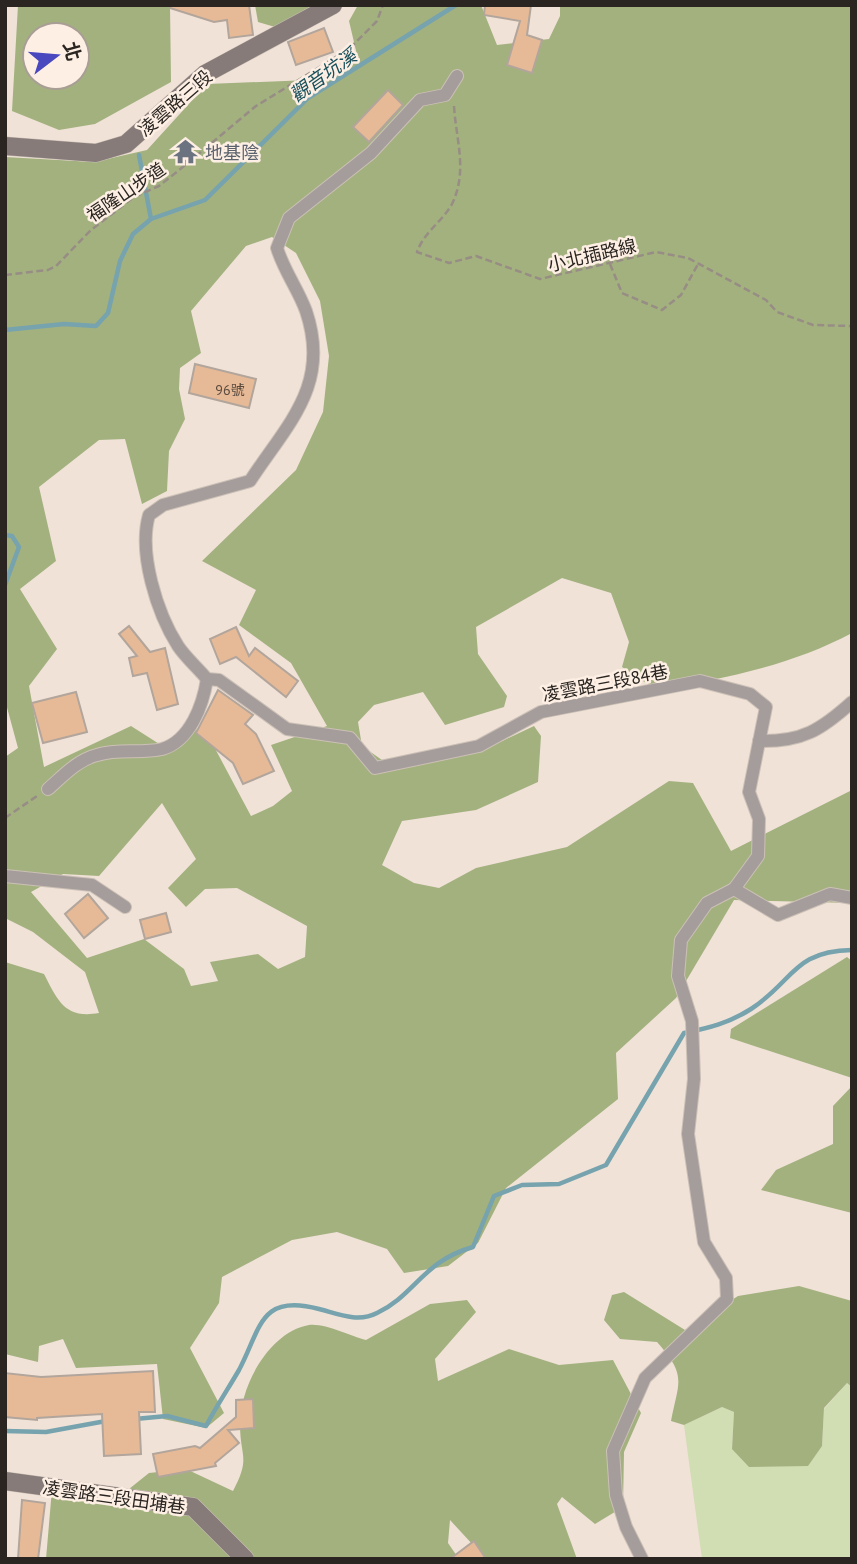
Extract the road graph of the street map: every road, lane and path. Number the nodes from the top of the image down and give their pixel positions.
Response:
1 (333, 5) edge
2 (383, 5) edge
3 (457, 76) dead end
4 (456, 132) dead end
5 (5, 146) edge
6 (610, 264) junction
7 (698, 264) junction
8 (5, 275) edge
9 (852, 326) edge
10 (207, 679) junction
11 (852, 702) edge
12 (759, 741) junction
13 (48, 789) joint
14 (5, 818) edge
15 (5, 876) edge
16 (734, 889) junction
17 (852, 898) edge
18 (125, 907) dead end
19 (5, 1481) edge
20 (245, 1559) edge
21 (642, 1559) edge

1 - 5 street, 凌雲路三段
2 - 8 path, 福隆山步道
3 - 10 street, 凌雲路三段84巷
4 - 6 path, 小北插路線
6 - 7 path, 小北插路線
6 - 7 path
7 - 9 path, 小北插路線
10 - 12 street, 凌雲路三段84巷
10 - 13 street
11 - 12 street
12 - 16 street, 凌雲路三段84巷
13 - 14 path
15 - 18 street
16 - 17 street
16 - 21 street
19 - 20 street, 凌雲路三段田埔巷

